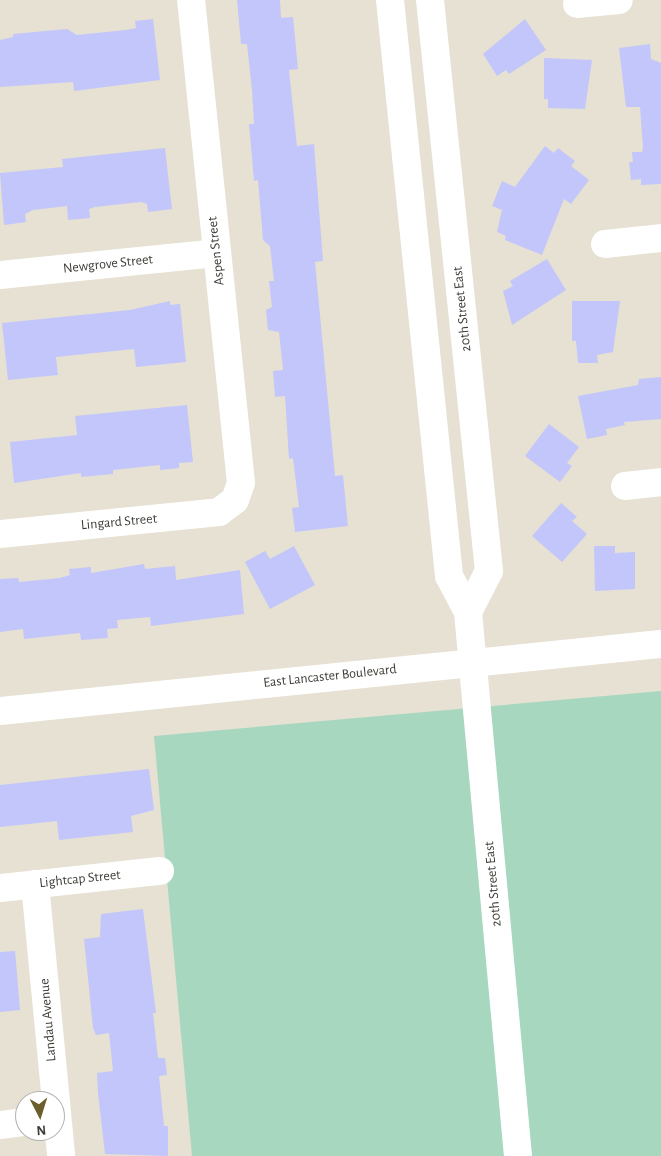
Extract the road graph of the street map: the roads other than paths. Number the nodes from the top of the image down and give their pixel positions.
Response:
1 (191, 0) edge
2 (390, 0) edge
3 (430, 0) edge
4 (619, 0) edge
5 (577, 4) dead end
6 (661, 238) edge
7 (605, 244) dead end
8 (216, 253) junction
9 (0, 275) edge
10 (661, 482) edge
11 (625, 486) dead end
12 (235, 500) joint
13 (0, 534) edge
14 (468, 612) junction
15 (661, 644) edge
16 (473, 661) junction
17 (0, 711) edge
18 (160, 871) dead end
19 (35, 884) junction
20 (0, 888) edge
21 (54, 1091) edge
22 (15, 1123) edge
23 (0, 1124) edge
24 (59, 1141) edge
25 (61, 1156) edge
26 (518, 1156) edge

1 - 8 main road, Aspen Street
2 - 14 main road, 20th Street East
3 - 14 main road, 20th Street East
4 - 5 main road
6 - 7 main road
8 - 9 main road, Newgrove Street
8 - 12 main road, Aspen Street
10 - 11 main road
12 - 13 main road, Lingard Street
14 - 16 main road, 20th Street East
15 - 16 main road, East Lancaster Boulevard
16 - 17 main road, East Lancaster Boulevard
16 - 26 main road, 20th Street East
18 - 19 main road, Lightcap Street
19 - 20 main road, Lightcap Street
19 - 21 main road, Landau Avenue
22 - 23 main road
24 - 25 main road, Landau Avenue

